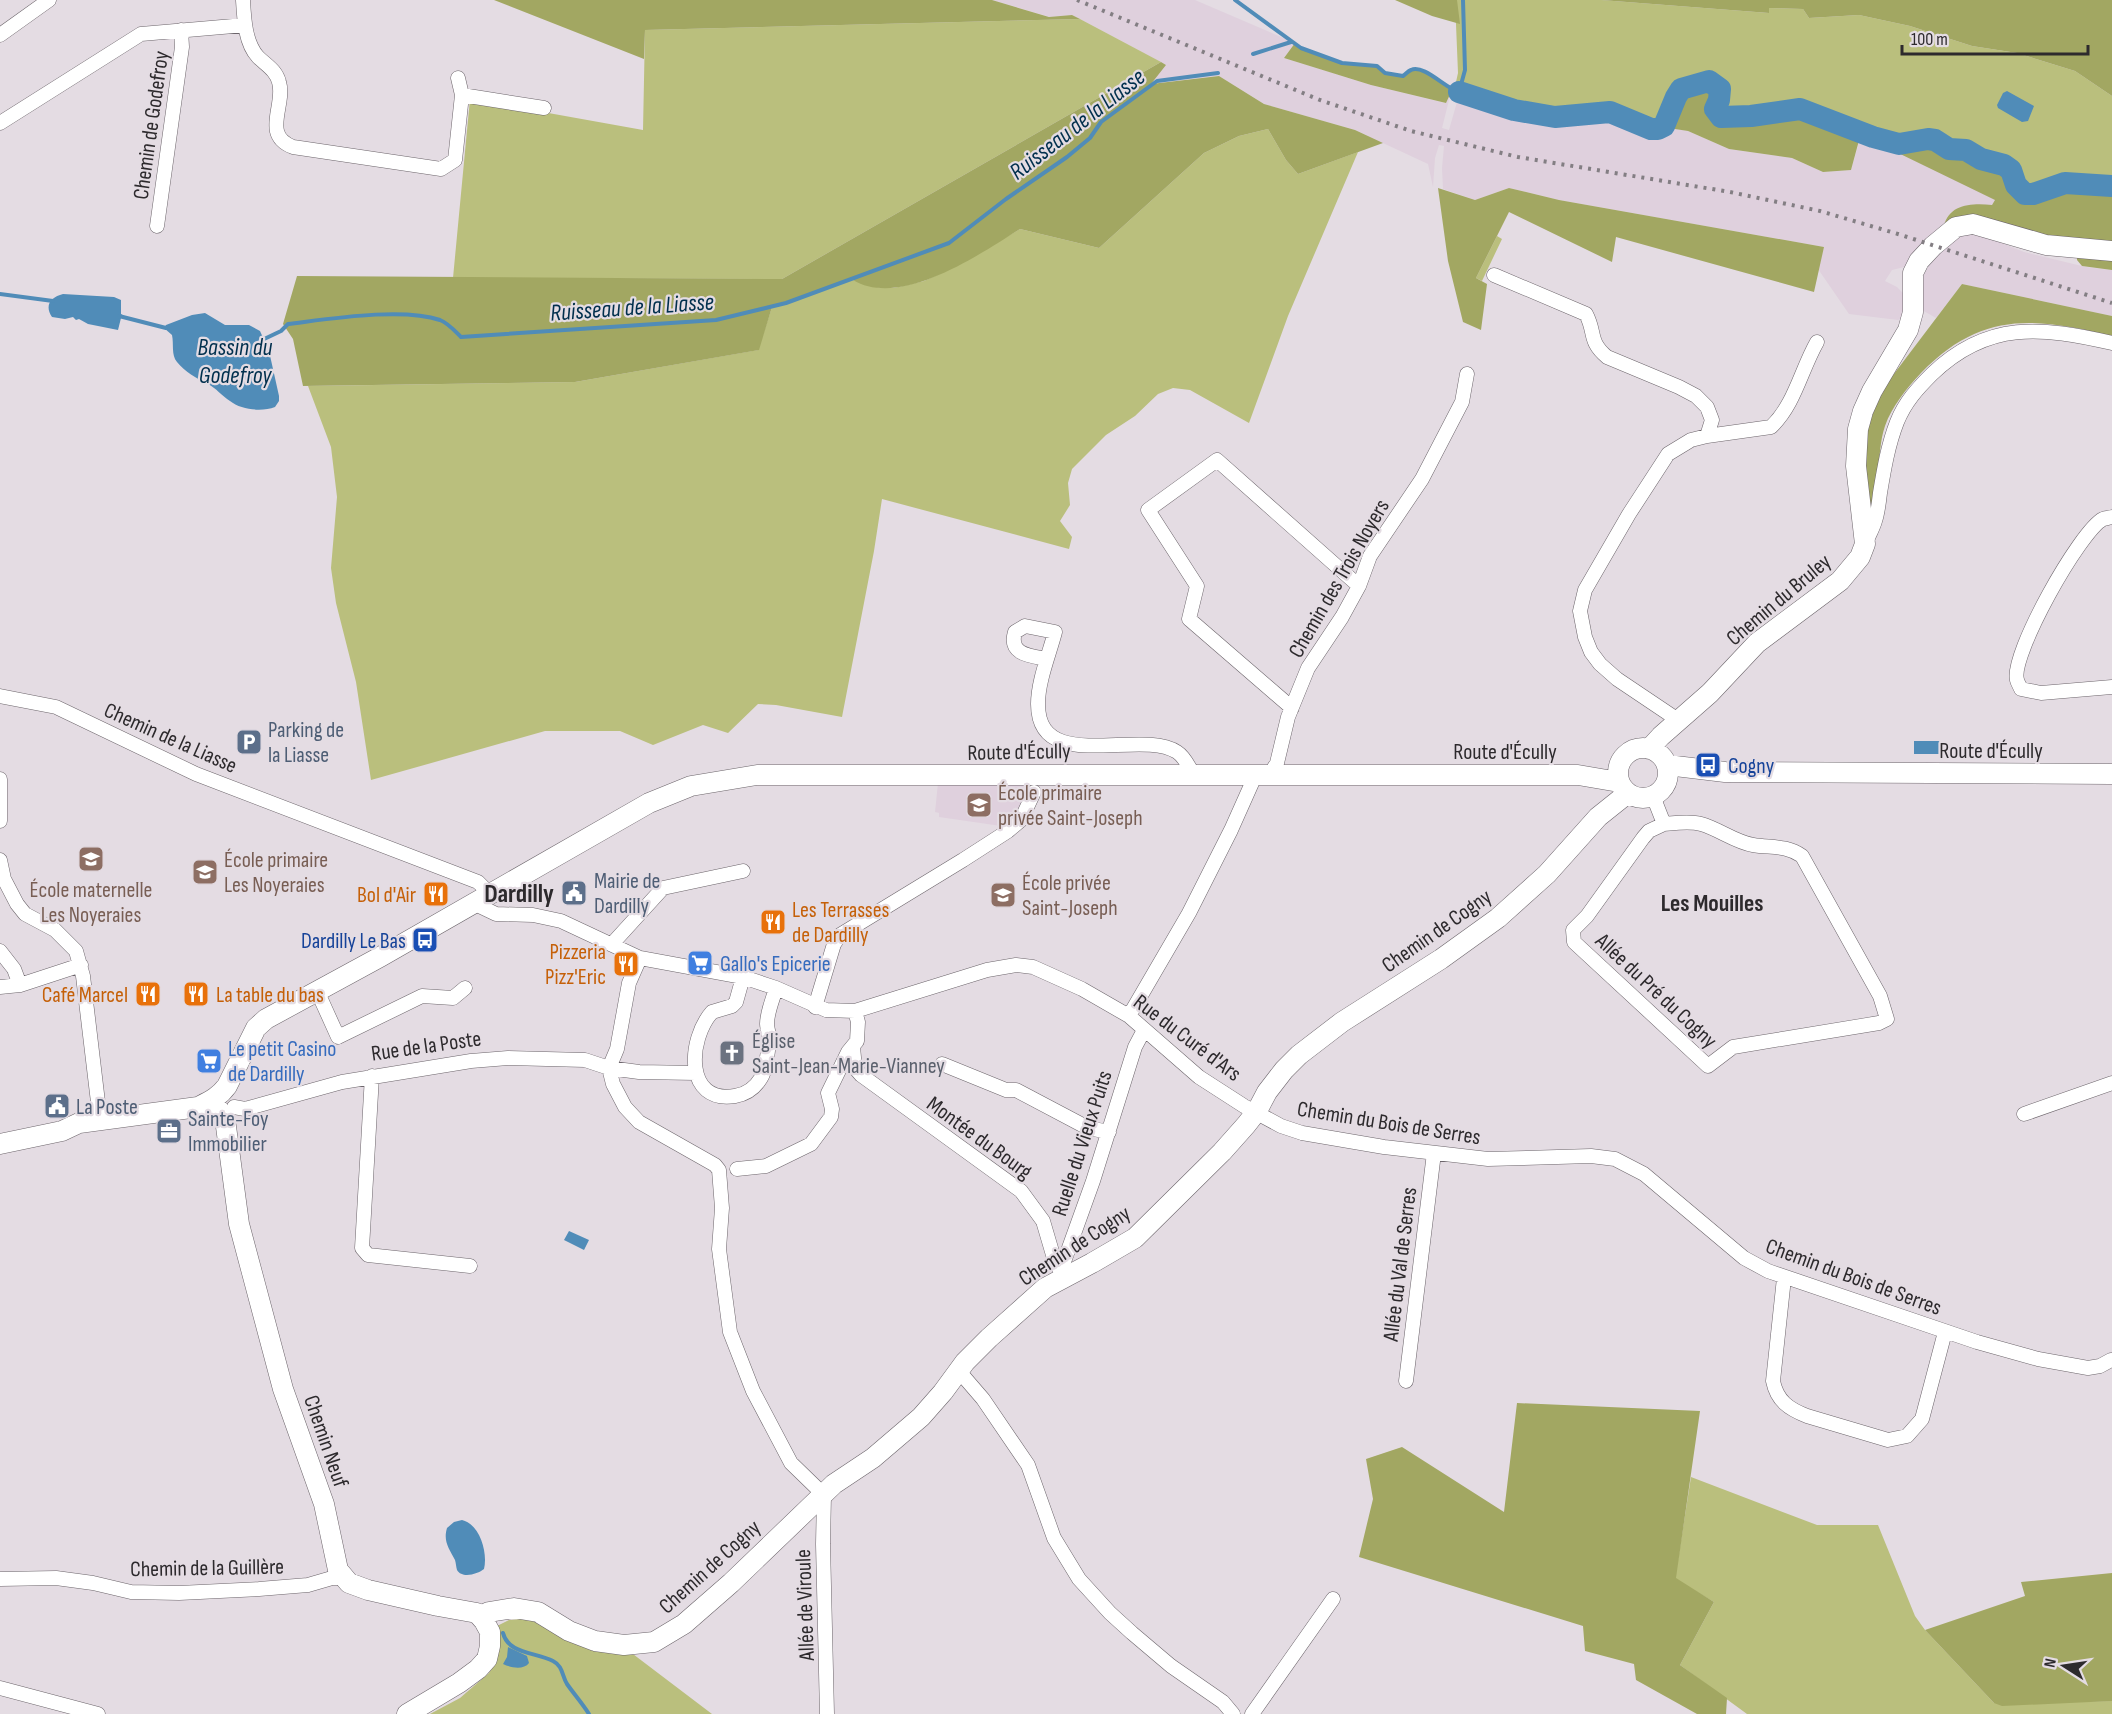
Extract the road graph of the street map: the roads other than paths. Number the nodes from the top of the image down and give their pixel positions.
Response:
1 (49, 0) edge
2 (243, 0) edge
3 (245, 25) junction
4 (180, 30) junction
5 (0, 35) edge
6 (458, 78) dead end
7 (462, 95) junction
8 (544, 108) dead end
9 (0, 123) edge
10 (157, 225) dead end
11 (2112, 251) edge
12 (1494, 275) dead end
13 (1817, 342) dead end
14 (2112, 343) edge
15 (1467, 374) dead end
16 (1707, 436) junction
17 (2112, 517) edge
18 (1866, 544) junction
19 (1359, 586) junction
20 (1047, 659) dead end
21 (2112, 687) edge
22 (0, 696) edge
23 (1292, 708) junction
24 (1676, 722) junction
25 (1660, 770) junction
26 (1193, 774) junction
27 (1263, 774) junction
28 (2112, 774) edge
29 (0, 779) edge
30 (1622, 780) junction
31 (1034, 792) dead end
32 (0, 821) edge
33 (1664, 824) junction
34 (0, 860) edge
35 (743, 871) dead end
36 (481, 898) junction
37 (612, 944) junction
38 (0, 951) edge
39 (640, 958) junction
40 (81, 965) junction
41 (743, 977) junction
42 (20, 985) junction
43 (0, 987) edge
44 (465, 988) dead end
45 (777, 988) junction
46 (319, 995) dead end
47 (815, 1007) junction
48 (855, 1011) junction
49 (1129, 1016) junction
50 (1887, 1019) junction
51 (1900, 1027) dead end
52 (1144, 1030) junction
53 (853, 1047) junction
54 (942, 1064) dead end
55 (609, 1068) junction
56 (696, 1073) junction
57 (372, 1076) junction
58 (2112, 1083) edge
59 (223, 1100) junction
60 (1257, 1112) junction
61 (2024, 1114) dead end
62 (100, 1119) junction
63 (1109, 1132) junction
64 (0, 1144) edge
65 (1434, 1153) junction
66 (737, 1169) dead end
67 (470, 1266) dead end
68 (1062, 1274) junction
69 (1785, 1278) junction
70 (1945, 1332) junction
71 (2112, 1359) edge
72 (958, 1370) junction
73 (1406, 1381) dead end
74 (824, 1495) junction
75 (343, 1578) junction
76 (0, 1579) edge
77 (1334, 1599) dead end
78 (481, 1616) junction
79 (0, 1688) edge
80 (98, 1714) edge
81 (406, 1714) edge
82 (828, 1714) edge
83 (1233, 1714) edge
84 (1252, 1714) edge

1 - 5 street
2 - 3 street
3 - 4 street, Chemin de Godefroy
3 - 7 street
4 - 9 street, Chemin de Godefroy
4 - 10 street, Chemin de Godefroy
6 - 7 street
7 - 8 street
11 - 18 street
12 - 16 street
13 - 16 street
14 - 18 street, Chemin du Bruley
15 - 19 street, Chemin des Trois Noyers
16 - 24 street
17 - 21 street
18 - 24 street, Chemin du Bruley
19 - 23 street, Chemin des Trois Noyers
19 - 23 street
20 - 26 street
22 - 36 street, Chemin de la Liasse
23 - 27 street, Chemin des Trois Noyers
24 - 25 street
25 - 28 street, Route d'Écully
25 - 30 street
25 - 30 street, Chemin de Cogny
25 - 33 street
26 - 27 street, Route d'Écully
26 - 36 street, Route d'Écully
27 - 30 street, Route d'Écully
27 - 49 street, Chemin des Trois Noyers
29 - 32 street
30 - 60 street, Chemin de Cogny
31 - 47 street
33 - 50 street
33 - 50 street, Allée du Pré du Cogny
34 - 40 street
35 - 37 street
36 - 37 street, Chemin de la Liasse
36 - 59 street
37 - 39 street, Chemin de la Liasse
38 - 42 street
39 - 41 street, Rue du Curé d'Ars
39 - 55 street
40 - 42 street
40 - 62 street
41 - 45 street, Rue du Curé d'Ars
41 - 56 street
42 - 43 street
44 - 46 street
45 - 47 street, Rue du Curé d'Ars
45 - 56 street
47 - 48 street, Rue du Curé d'Ars
48 - 49 street, Rue du Curé d'Ars
48 - 53 street
49 - 52 street, Rue du Curé d'Ars
50 - 51 street
52 - 60 street, Rue du Curé d'Ars
52 - 63 street, Ruelle du Vieux Puits
53 - 66 street
53 - 68 street, Montée du Bourg
54 - 63 street
55 - 56 street, Rue de la Poste
55 - 57 street, Rue de la Poste
55 - 74 street
57 - 59 street, Rue de la Poste
57 - 67 street
58 - 61 street
59 - 62 street
59 - 75 street, Chemin Neuf
60 - 65 street, Chemin du Bois de Serres
60 - 68 street, Chemin de Cogny
62 - 64 street
63 - 68 street, Ruelle du Vieux Puits
65 - 69 street, Chemin du Bois de Serres
65 - 73 street, Allée du Val de Serres
68 - 72 street, Chemin de Cogny
69 - 70 street, Chemin du Bois de Serres
69 - 70 street
70 - 71 street, Chemin du Bois de Serres
72 - 74 street, Chemin de Cogny
72 - 83 street
74 - 78 street, Chemin de Cogny
74 - 82 street, Allée de Viroule
75 - 76 street, Chemin de la Guillère
75 - 78 street
77 - 84 street
78 - 81 street
79 - 80 street

